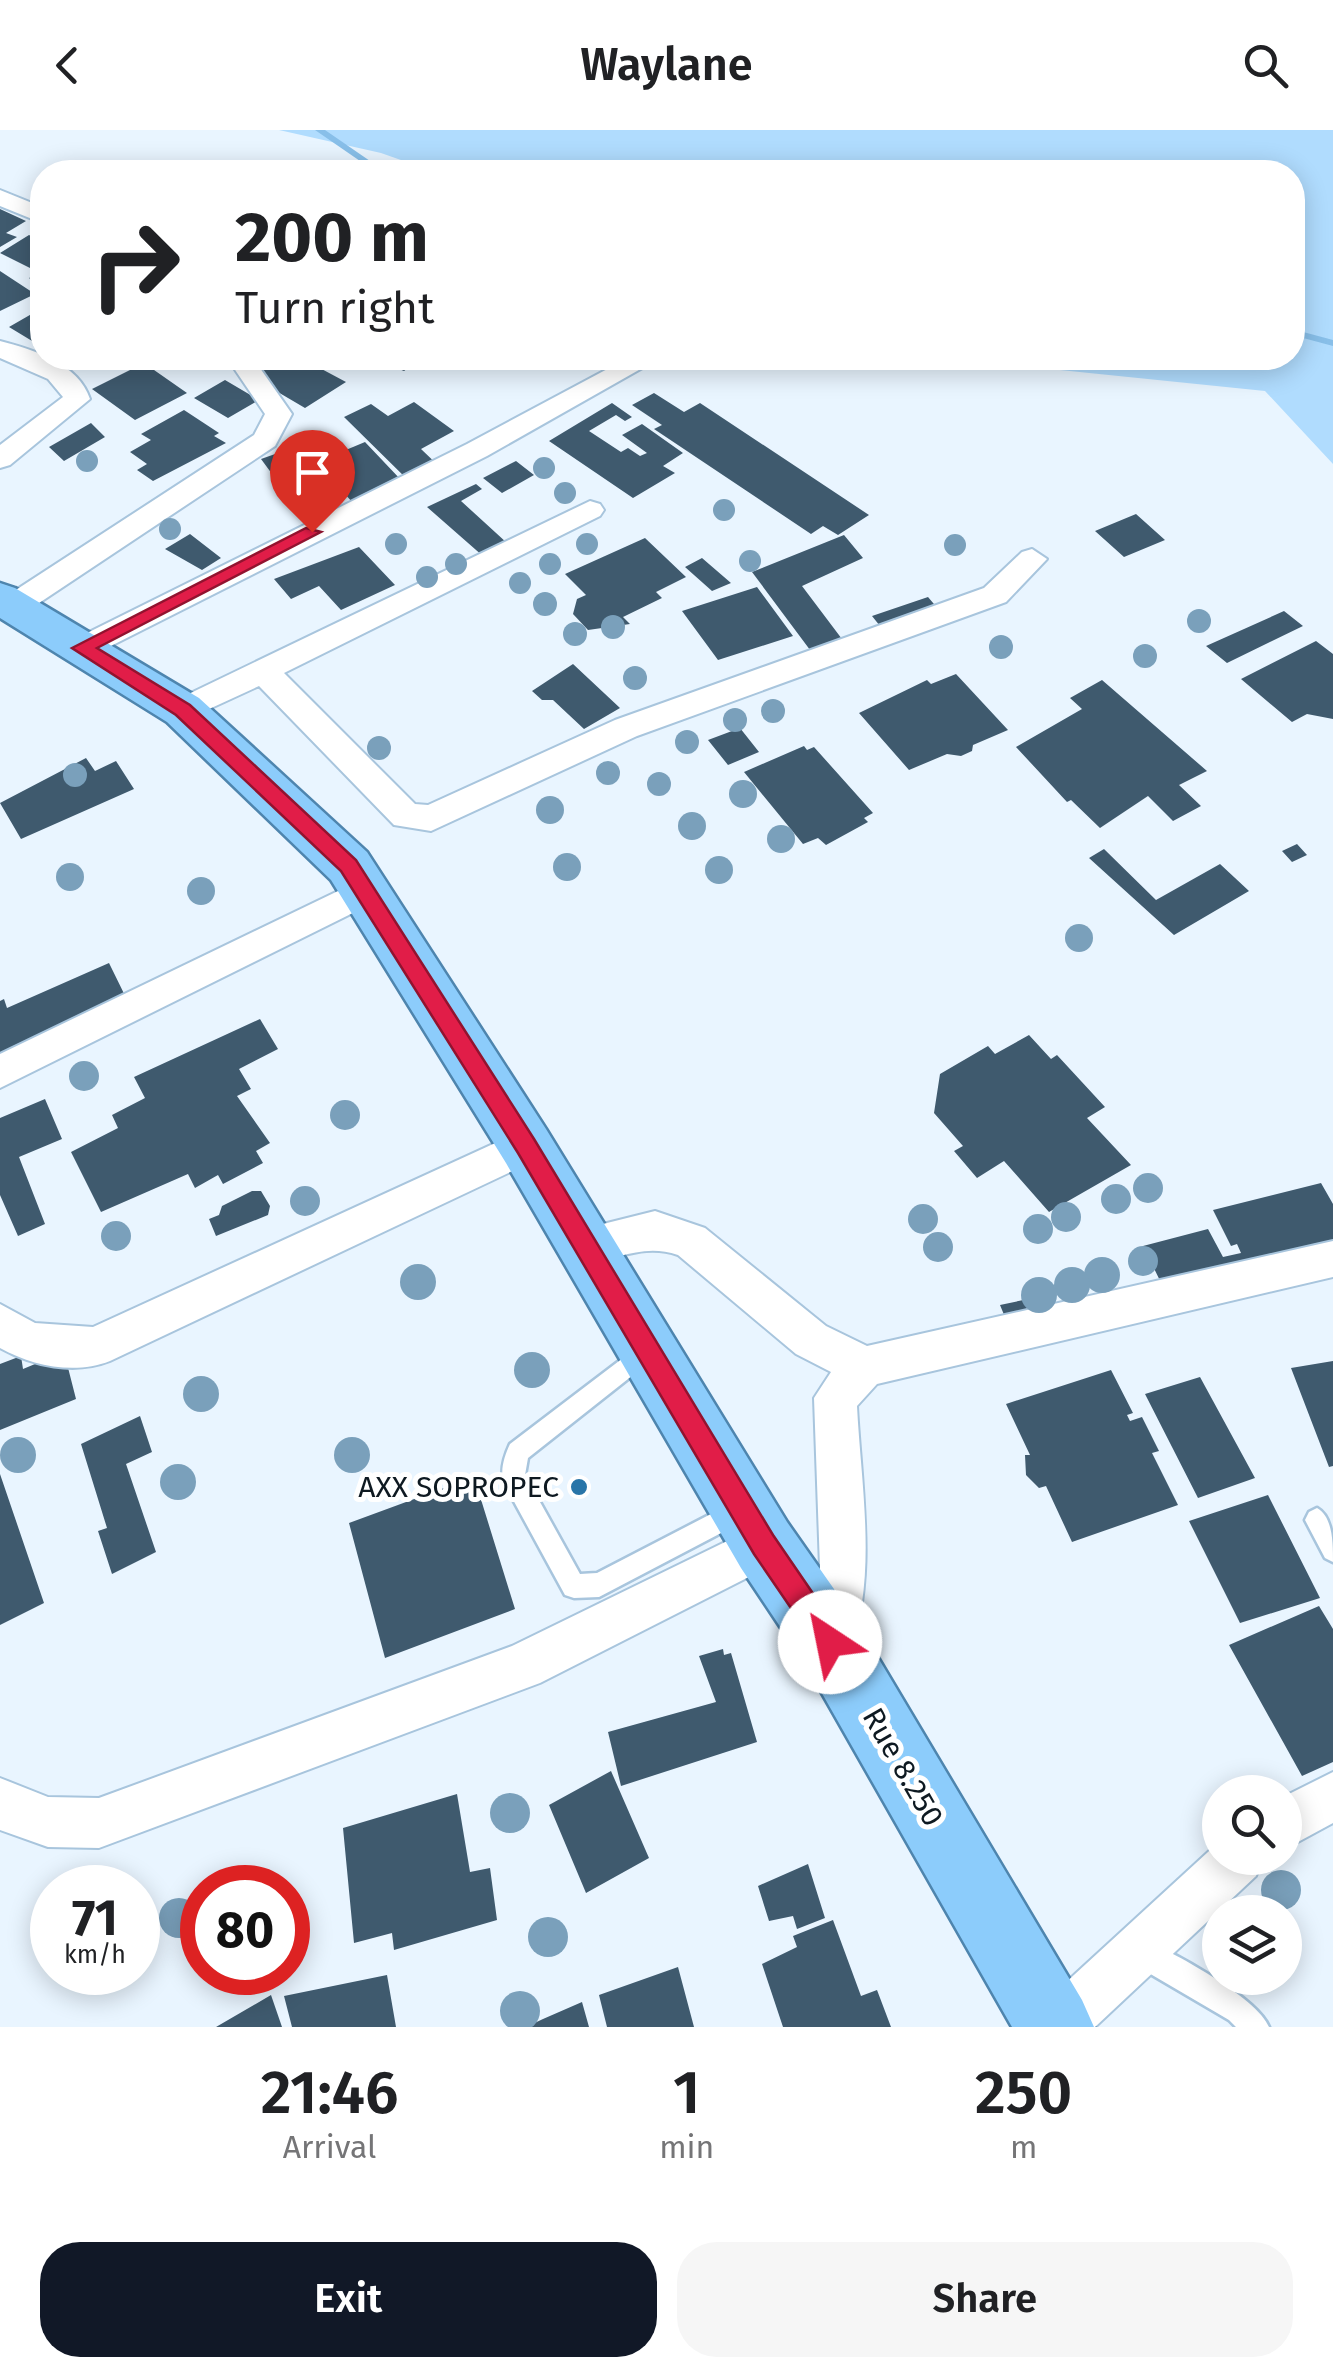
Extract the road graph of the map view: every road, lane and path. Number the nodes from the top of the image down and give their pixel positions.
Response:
1 (0, 197) edge
2 (30, 211) edge
3 (0, 349) edge
4 (30, 362) edge
5 (48, 370) edge
6 (244, 370) edge
7 (624, 370) edge
8 (0, 459) edge
9 (590, 510) dead end
10 (1032, 559) dead end
11 (6, 602) edge
12 (82, 648) junction
13 (262, 671) junction
14 (183, 710) junction
15 (365, 890) junction
16 (0, 1072) edge
17 (526, 1146) junction
18 (585, 1246) junction
19 (1333, 1259) edge
20 (0, 1323) edge
21 (648, 1350) junction
22 (865, 1367) junction
23 (1317, 1520) dead end
24 (753, 1527) junction
25 (1333, 1550) edge
26 (830, 1642) junction
27 (1333, 1796) edge
28 (0, 1803) edge
29 (1302, 1814) edge
30 (1220, 1875) edge
31 (1138, 1950) junction
32 (1056, 2027) edge
33 (1255, 2027) edge

1 - 2 street
3 - 4 street
5 - 8 street
6 - 11 street
7 - 12 street
9 - 13 street
10 - 13 street
11 - 12 highway, Rue 8.250
12 - 14 highway, Rue 8.250
13 - 14 street
14 - 15 highway, Rue 8.250
15 - 16 street
15 - 17 highway, Rue 8.250
17 - 18 highway, Rue 8.250
17 - 20 street
18 - 21 highway, Rue 8.250
18 - 22 street
19 - 22 street
21 - 24 highway, Rue 8.250
21 - 24 lane
22 - 26 street
23 - 25 lane
24 - 26 highway, Rue 8.250
24 - 28 street
26 - 32 highway, Rue 8.250
27 - 29 street
30 - 31 street
31 - 32 street
31 - 33 lane

